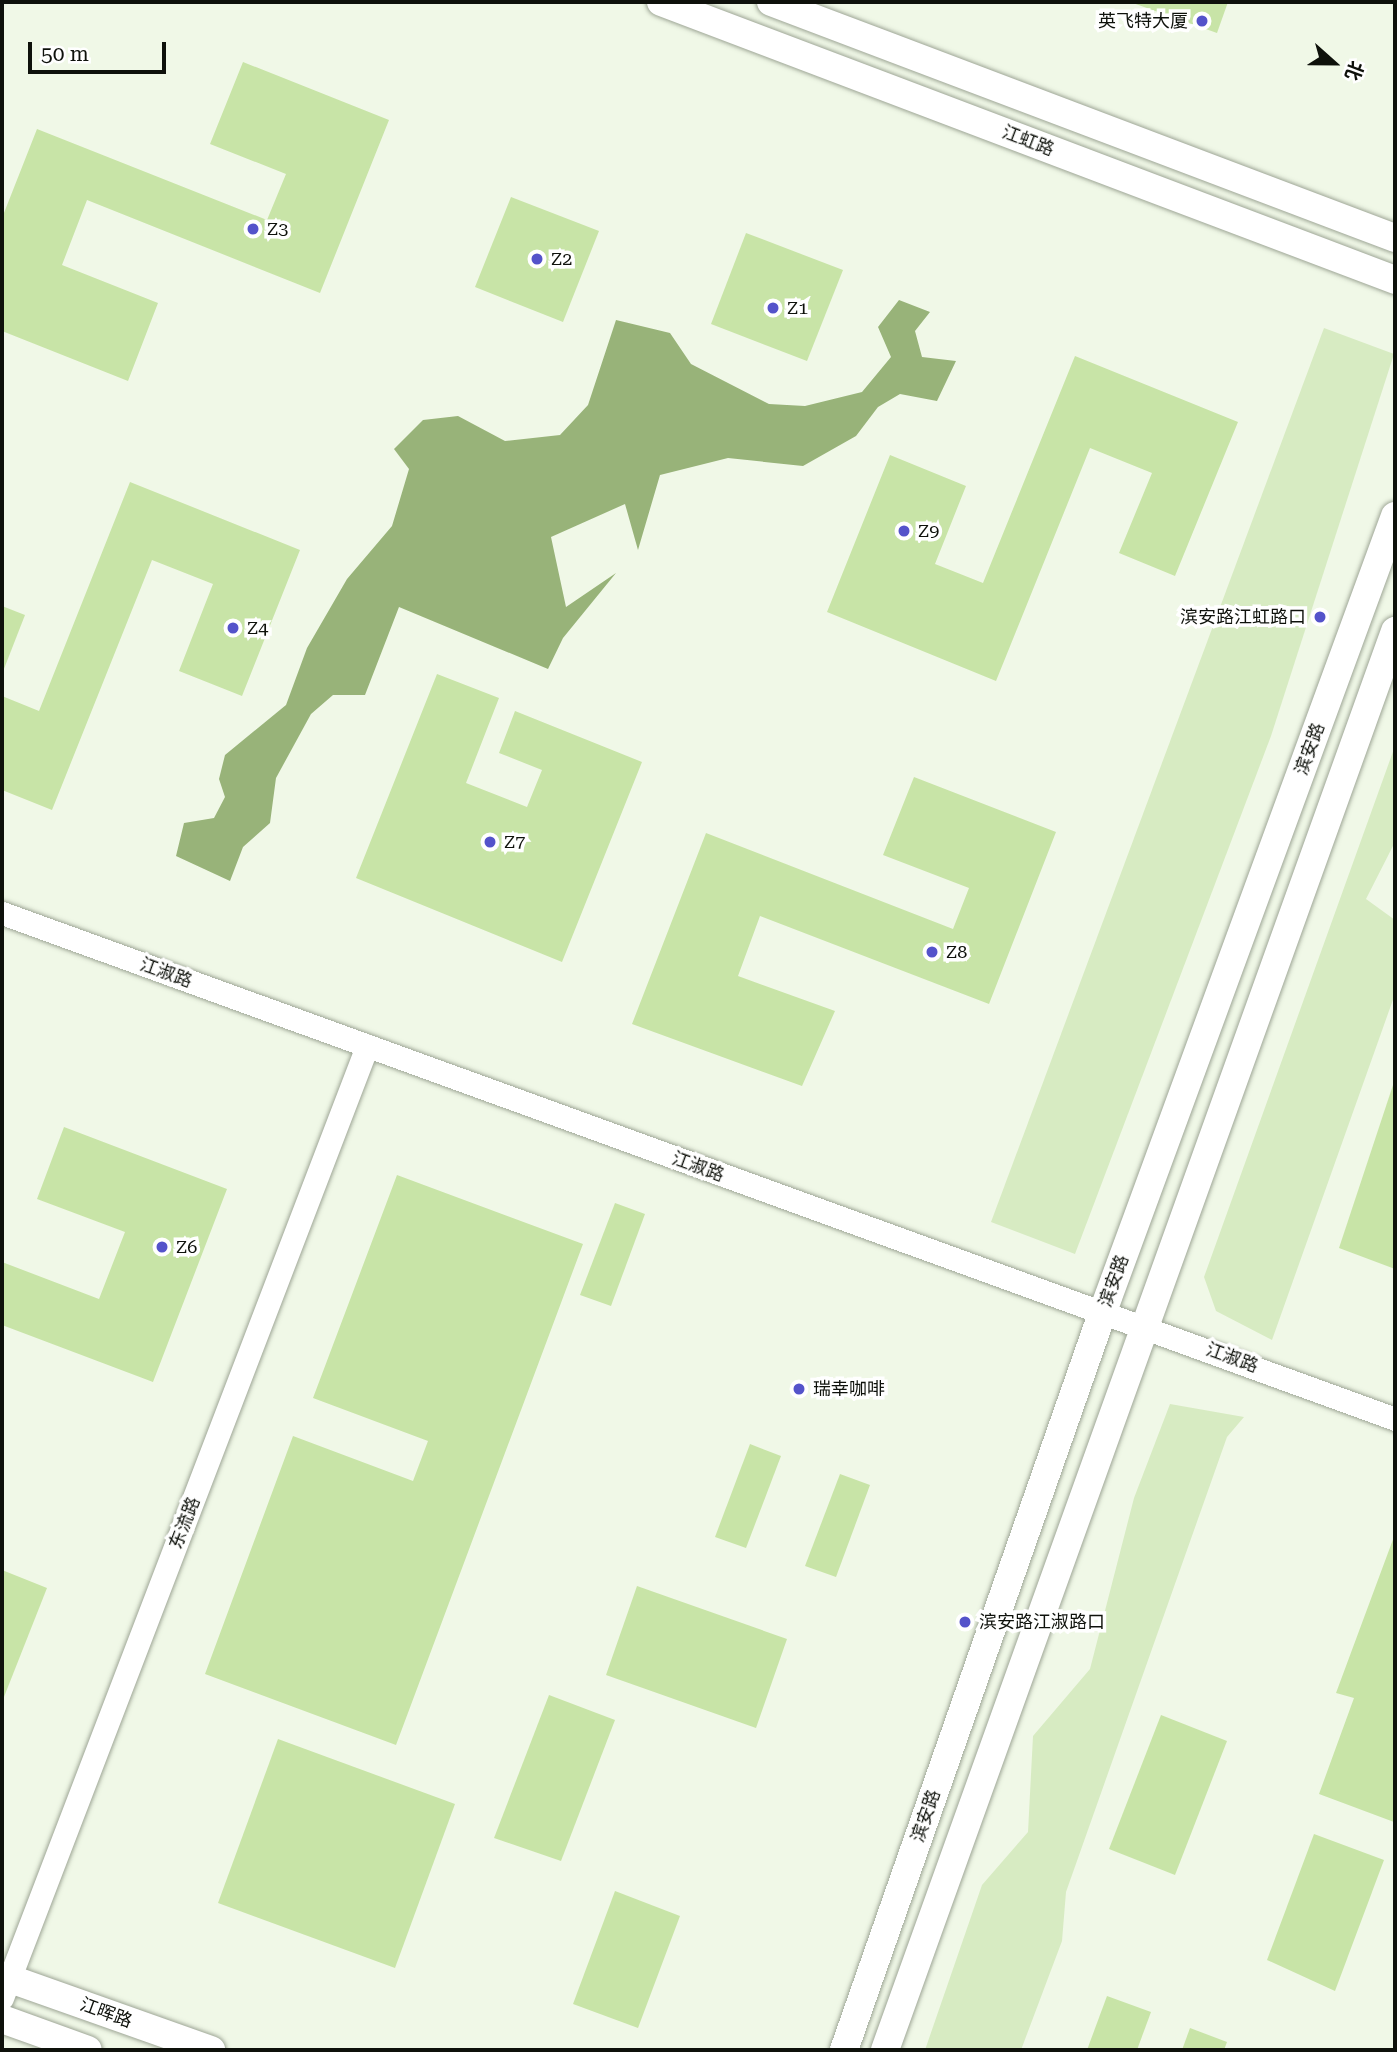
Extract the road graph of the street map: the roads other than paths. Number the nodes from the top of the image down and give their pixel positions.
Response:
1 (661, 2) edge
2 (787, 5) edge
3 (1395, 238) edge
4 (1395, 280) edge
5 (1395, 516) edge
6 (1395, 631) edge
7 (2, 913) edge
8 (367, 1046) junction
9 (1102, 1314) junction
10 (1144, 1326) junction
11 (1395, 1419) edge
12 (5, 1984) edge
13 (2, 2019) edge
14 (88, 2050) edge
15 (211, 2050) edge
16 (844, 2050) edge
17 (885, 2050) edge

1 - 4 main road, 江虹路
2 - 3 main road
5 - 9 main road, 滨安路
6 - 10 main road
7 - 8 street, 江淑路
8 - 9 street, 江淑路
8 - 12 street, 东流路
9 - 10 street, 江淑路
9 - 16 main road, 滨安路
10 - 11 street, 江淑路
10 - 17 main road
12 - 15 main road, 江晖路
13 - 14 main road

